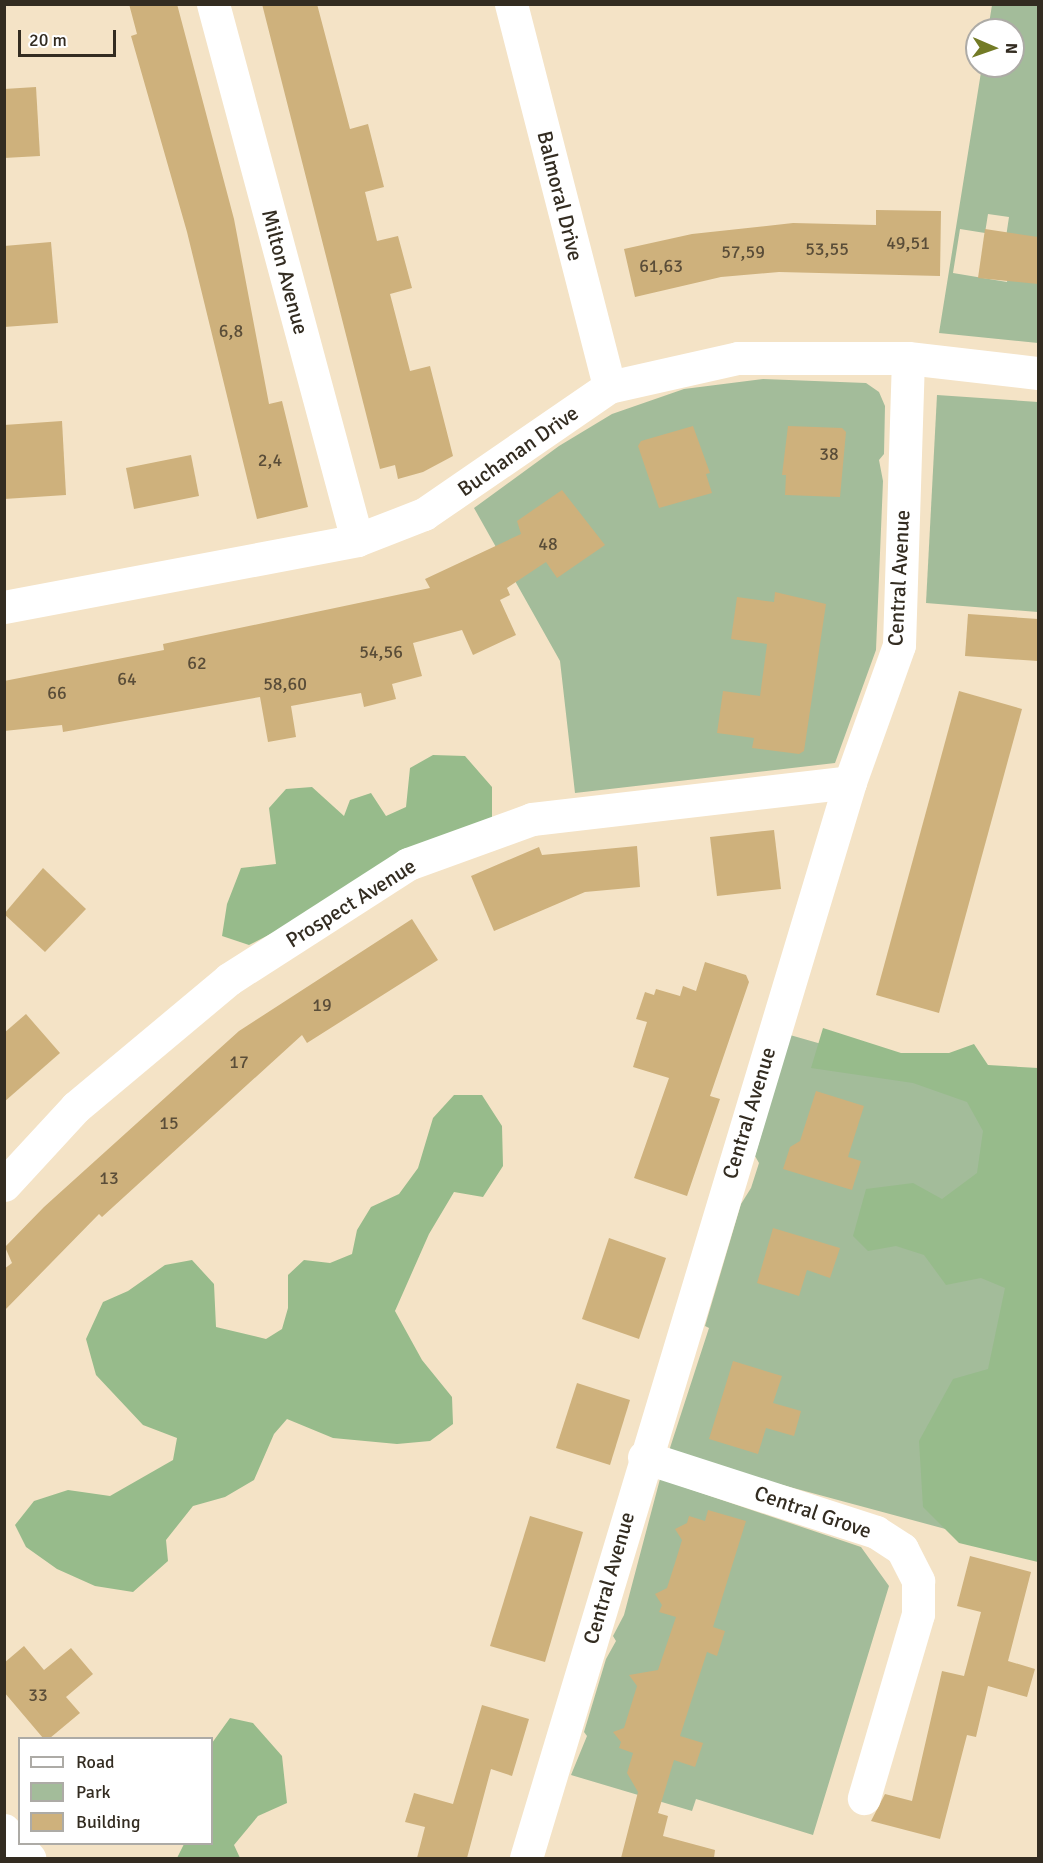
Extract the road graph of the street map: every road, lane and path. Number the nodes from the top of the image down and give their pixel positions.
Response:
1 (213, 4) edge
2 (511, 4) edge
3 (908, 358) junction
4 (1038, 373) edge
5 (609, 387) junction
6 (357, 540) junction
7 (4, 607) edge
8 (850, 782) junction
9 (4, 1185) edge
10 (644, 1457) junction
11 (864, 1798) dead end
12 (4, 1830) edge
13 (29, 1858) edge
14 (526, 1858) edge

1 - 6 street, Milton Avenue
2 - 5 street, Balmoral Drive
3 - 4 street, Buchanan Drive
3 - 5 street, Buchanan Drive
3 - 8 street, Central Avenue
5 - 6 street, Buchanan Drive
6 - 7 street, Buchanan Drive
8 - 9 street, Prospect Avenue
8 - 10 street, Central Avenue
10 - 11 street, Central Grove
10 - 14 street, Central Avenue
12 - 13 street

